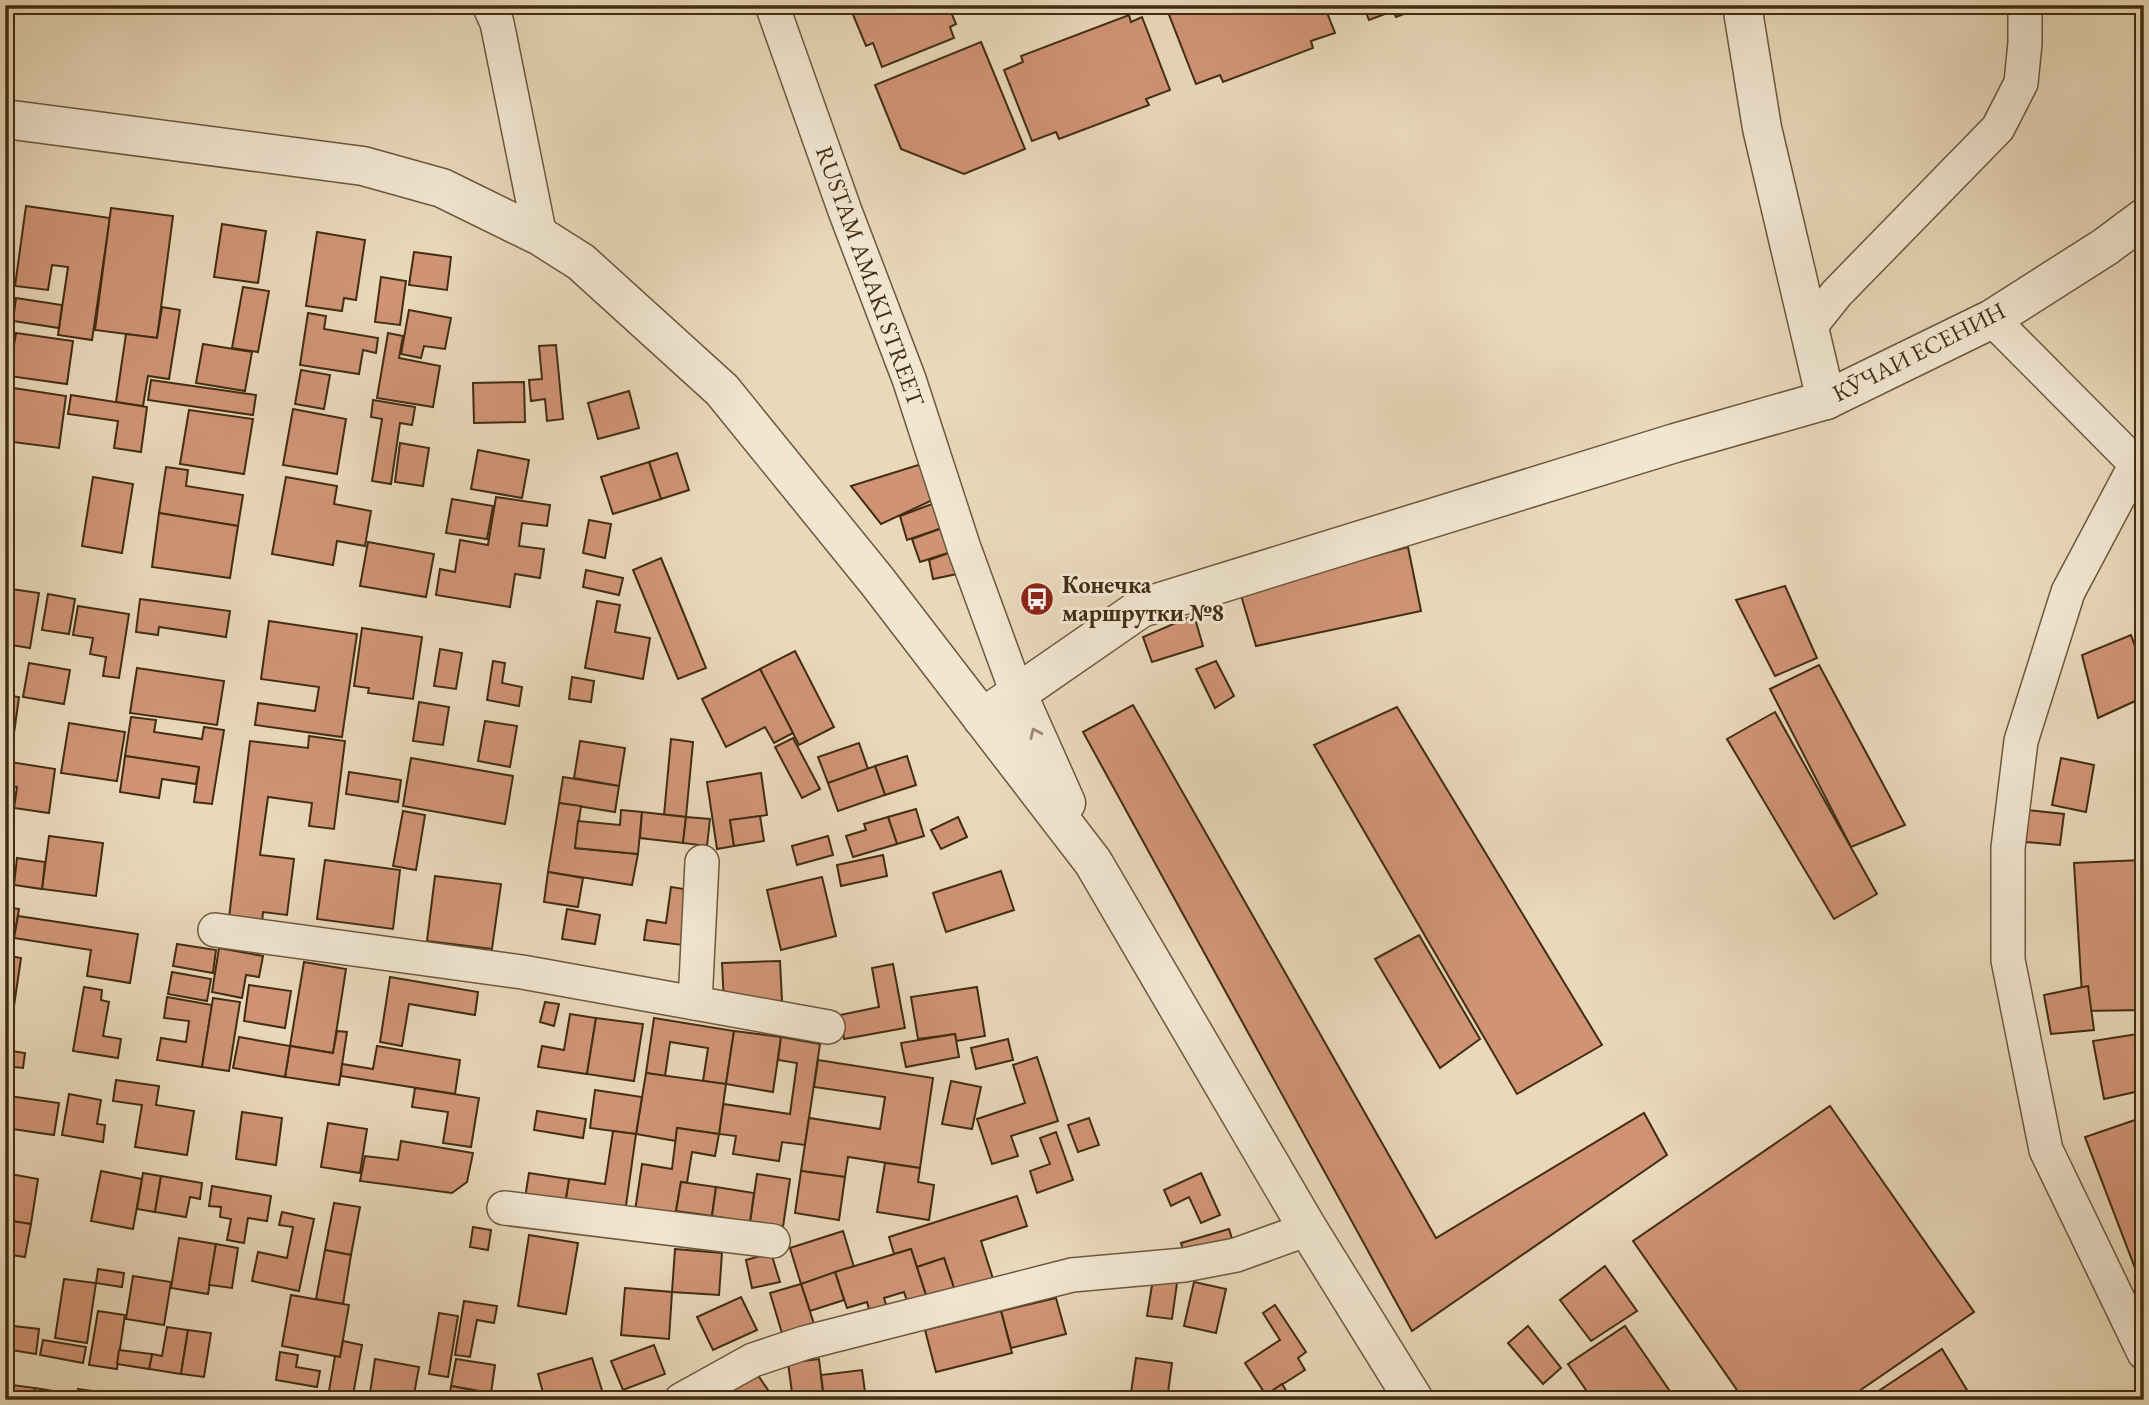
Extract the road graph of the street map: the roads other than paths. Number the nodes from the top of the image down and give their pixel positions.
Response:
1 (489, 5) edge
2 (772, 5) edge
3 (1742, 5) edge
4 (2025, 5) edge
5 (5, 119) edge
6 (2144, 218) edge
7 (540, 236) junction
8 (1992, 319) junction
9 (1809, 328) junction
10 (1826, 400) junction
11 (2140, 469) edge
12 (1017, 694) junction
13 (982, 718) junction
14 (702, 862) dead end
15 (1093, 862) junction
16 (215, 930) dead end
17 (695, 1003) junction
18 (828, 1027) dead end
19 (505, 1208) dead end
20 (1308, 1229) junction
21 (773, 1241) dead end
22 (2144, 1353) edge
23 (681, 1400) edge
24 (1414, 1400) edge

1 - 7 street
2 - 12 street, RUSTAM AMAKI STREET
3 - 9 street
4 - 9 street
5 - 7 street
6 - 8 street, КӮЧАИ ЕСЕНИН
7 - 13 street
8 - 10 street, КӮЧАИ ЕСЕНИН
8 - 11 street
9 - 10 street
10 - 12 street, КӮЧАИ ЕСЕНИН
11 - 22 street
12 - 13 street, КӮЧАИ ЕСЕНИН
15 -> 12 street
13 - 15 street
14 - 17 street
15 - 20 street
16 - 17 street
17 - 18 street
19 - 21 street
20 - 23 street
20 - 24 street

